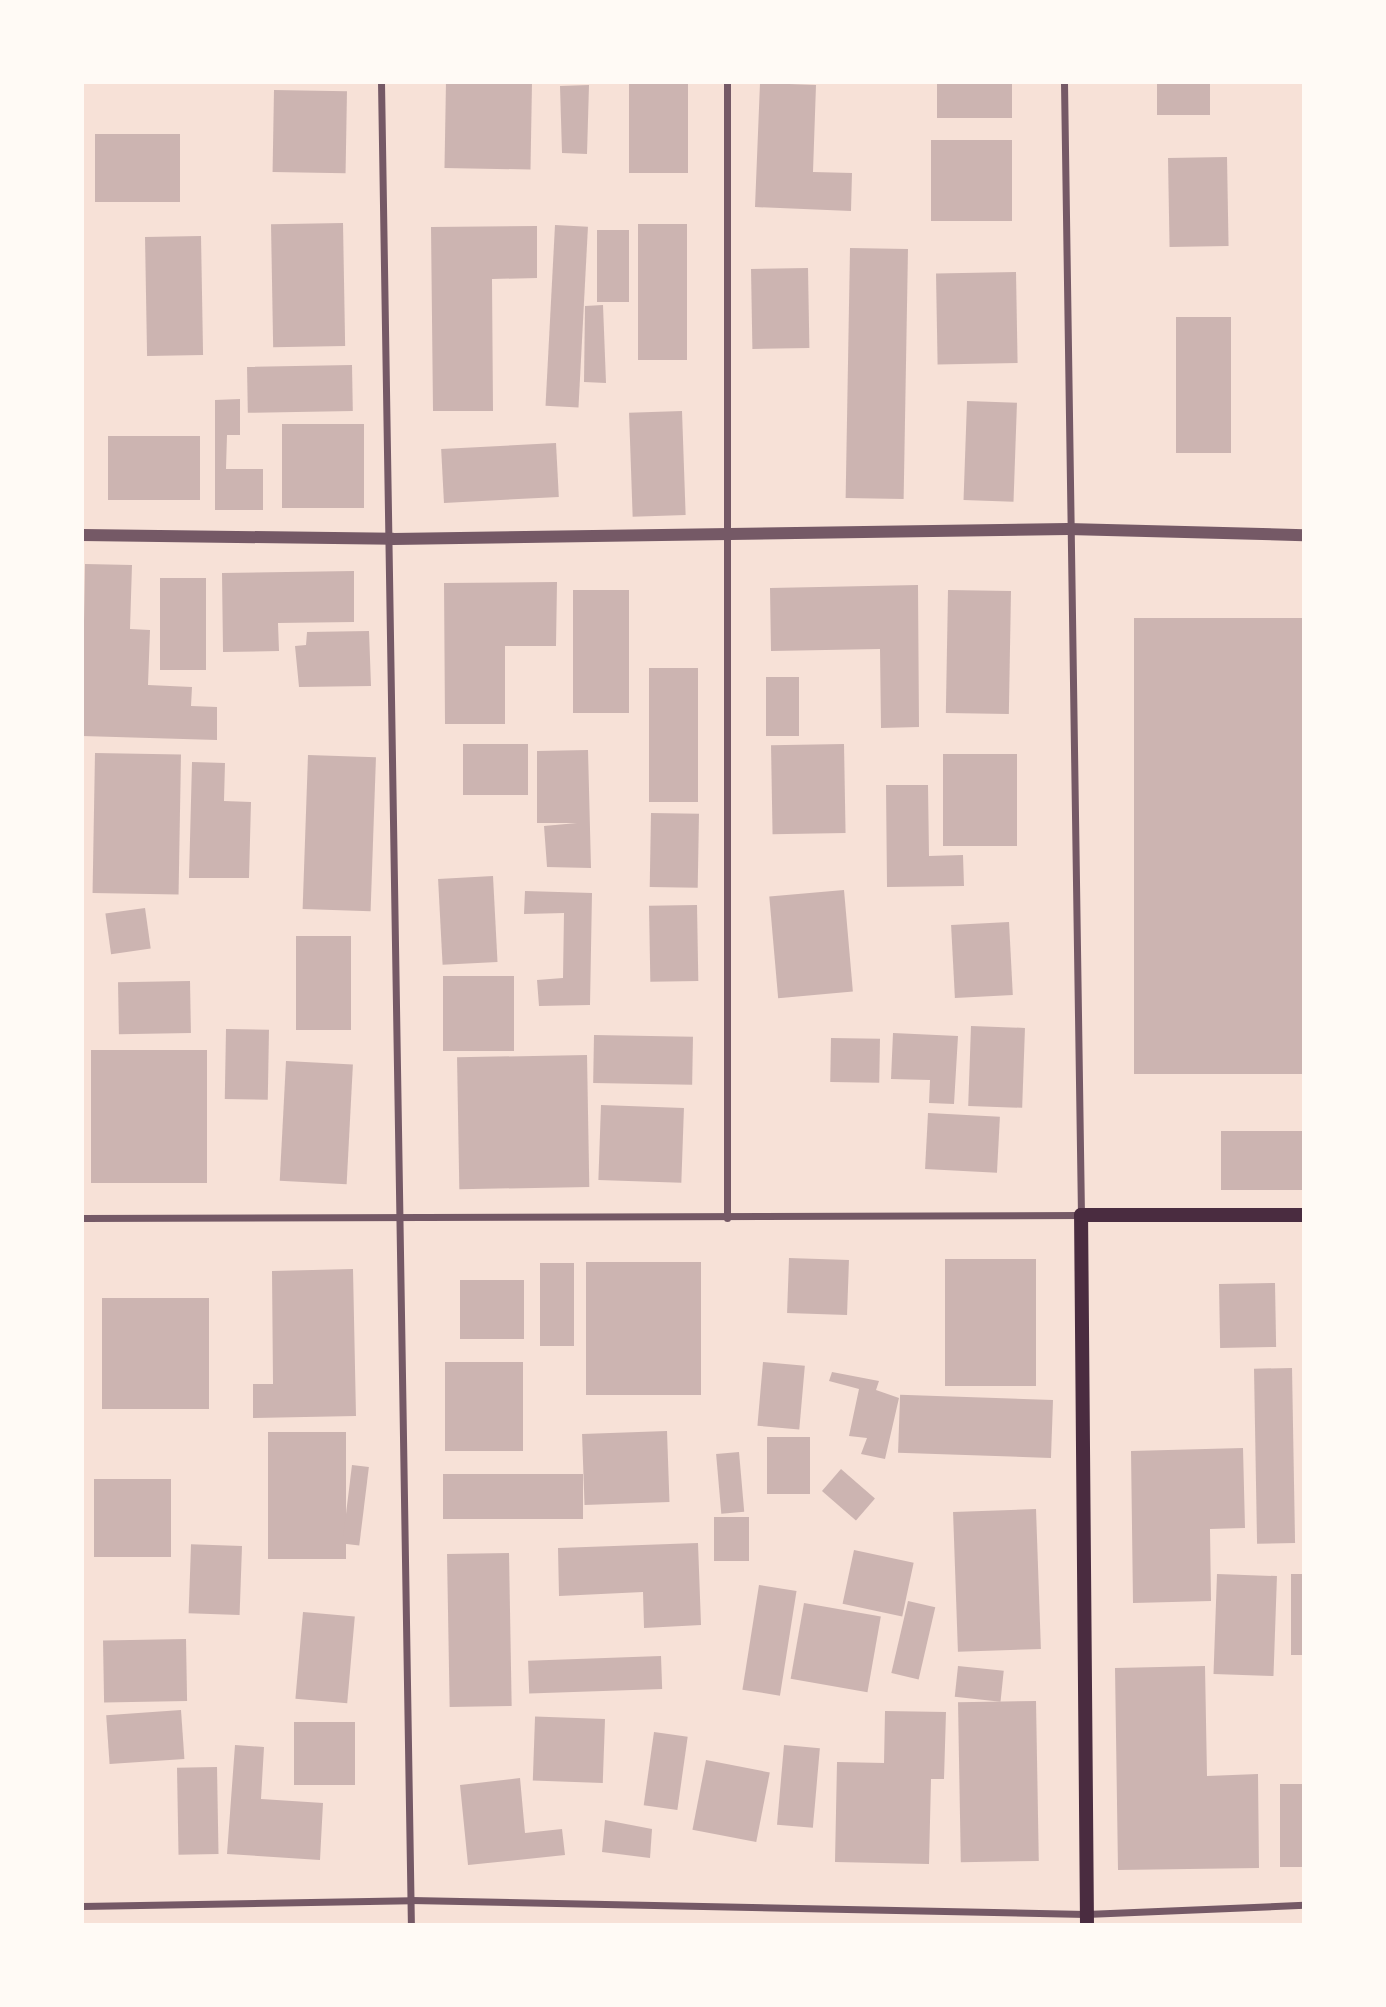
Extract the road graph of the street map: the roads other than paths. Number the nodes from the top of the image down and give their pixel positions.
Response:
1 (381, 82) edge
2 (727, 82) edge
3 (1064, 82) edge
4 (1068, 528) junction
5 (82, 535) edge
6 (1304, 535) edge
7 (727, 536) junction
8 (393, 539) junction
9 (1081, 1215) junction
10 (1304, 1215) edge
11 (82, 1218) edge
12 (402, 1219) junction
13 (727, 1219) junction
14 (411, 1900) junction
15 (1304, 1905) edge
16 (82, 1906) edge
17 (1086, 1920) edge
18 (411, 1925) edge

1 - 8 street
2 - 7 street
3 - 4 street
4 - 6 street
4 - 7 street
4 - 9 street
5 - 8 street
7 - 8 street
7 - 13 street
8 - 12 street
9 - 10 main road
9 - 13 street
9 - 17 main road
11 - 12 street
12 - 13 street
12 - 14 street
14 - 16 street
14 - 17 street
14 - 18 street
15 - 17 street

